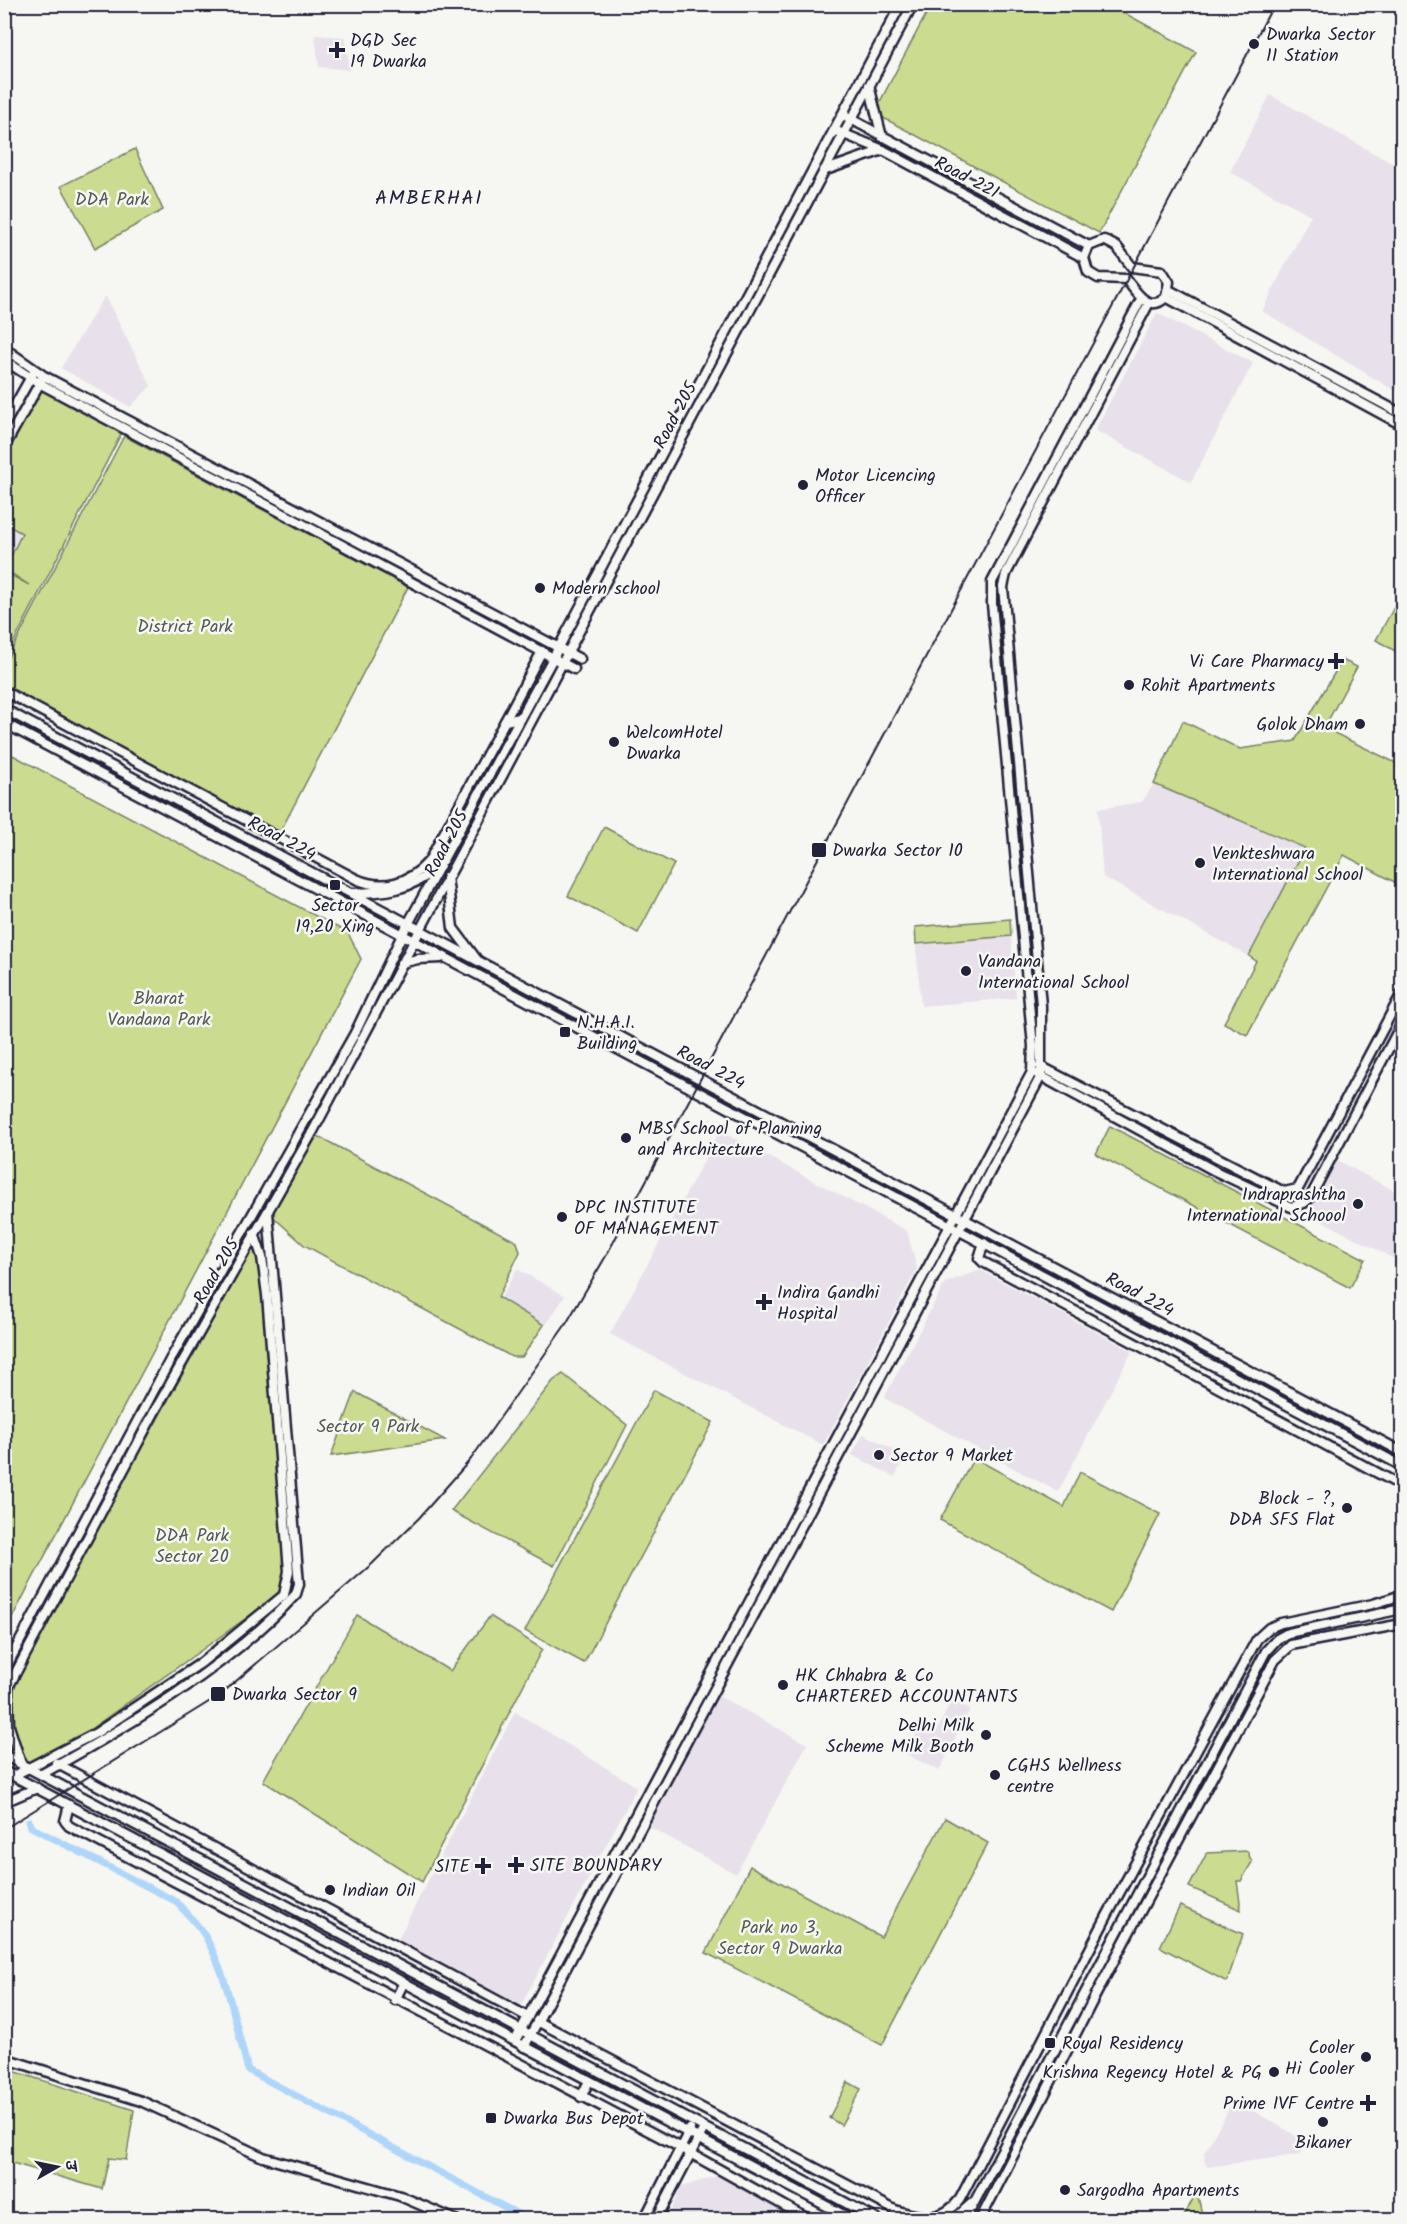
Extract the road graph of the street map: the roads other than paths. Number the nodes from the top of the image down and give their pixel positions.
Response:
1 (901, 4) edge
2 (913, 4) edge
3 (869, 84) junction
4 (841, 115) junction
5 (850, 119) junction
6 (833, 129) junction
7 (842, 133) junction
8 (882, 137) junction
9 (883, 150) junction
10 (823, 171) junction
11 (1089, 246) junction
12 (1084, 258) junction
13 (1168, 294) junction
14 (1141, 299) junction
15 (1149, 303) junction
16 (4, 348) edge
17 (4, 360) edge
18 (35, 370) junction
19 (30, 378) junction
20 (41, 380) junction
21 (1402, 414) edge
22 (1402, 424) edge
23 (4, 425) edge
24 (4, 447) edge
25 (559, 647) junction
26 (542, 651) junction
27 (568, 652) junction
28 (553, 657) junction
29 (579, 659) dead end
30 (562, 662) junction
31 (574, 669) dead end
32 (4, 691) edge
33 (4, 709) edge
34 (520, 718) junction
35 (505, 721) junction
36 (4, 723) edge
37 (441, 865) junction
38 (447, 877) junction
39 (351, 893) junction
40 (409, 924) junction
41 (418, 929) junction
42 (402, 935) junction
43 (412, 941) junction
44 (445, 958) junction
45 (479, 962) junction
46 (401, 963) junction
47 (1402, 993) edge
48 (1402, 1023) edge
49 (1038, 1070) junction
50 (268, 1212) junction
51 (956, 1215) junction
52 (966, 1220) junction
53 (950, 1226) junction
54 (247, 1228) junction
55 (960, 1231) junction
56 (256, 1234) junction
57 (984, 1243) junction
58 (1402, 1452) edge
59 (1402, 1466) edge
60 (1402, 1486) edge
61 (1402, 1595) edge
62 (1402, 1609) edge
63 (1402, 1624) edge
64 (4, 1671) edge
65 (6, 1692) edge
66 (4, 1755) edge
67 (50, 1758) junction
68 (59, 1765) junction
69 (25, 1766) junction
70 (4, 1771) edge
71 (42, 1774) junction
72 (13, 1776) junction
73 (37, 1788) junction
74 (4, 1802) edge
75 (69, 1805) junction
76 (310, 1899) junction
77 (303, 1914) junction
78 (404, 1982) junction
79 (395, 2000) junction
80 (528, 2017) junction
81 (537, 2021) junction
82 (521, 2031) junction
83 (530, 2036) junction
84 (515, 2041) junction
85 (524, 2047) junction
86 (4, 2058) edge
87 (589, 2081) junction
88 (581, 2097) junction
89 (694, 2122) junction
90 (704, 2128) junction
91 (689, 2133) junction
92 (698, 2139) junction
93 (681, 2148) junction
94 (691, 2154) junction
95 (976, 2200) junction
96 (456, 2220) edge
97 (644, 2220) edge
98 (656, 2220) edge
99 (810, 2220) edge
100 (853, 2220) edge
101 (878, 2220) edge
102 (953, 2220) edge
103 (965, 2220) edge
104 (980, 2220) edge

1 - 4 main road, Road 205
2 - 3 main road, Road 205
3 - 5 main road, Road 205
3 - 8 main road
4 - 5 main road, Road 221
4 - 6 main road, Road 205
5 - 7 main road, Road 205
5 - 8 main road, Road 221
6 - 7 main road, Road 221
6 - 25 main road, Road 205
7 - 9 main road, Road 221
7 - 10 main road, Road 205
8 - 11 main road, Road 221
9 - 10 main road
9 - 12 main road, Road 221
10 - 27 main road, Road 205
11 - 12 main road
11 - 13 main road
12 - 14 main road, Road 221
13 - 15 main road
13 - 21 main road
13 - 22 main road
14 - 15 main road
14 - 49 main road
15 - 49 main road
16 - 18 main road
17 - 19 main road
18 - 19 main road
18 - 20 main road
19 - 20 main road
19 - 23 main road
20 - 24 main road
20 - 25 main road
20 - 26 main road
25 - 27 main road
25 - 28 main road, Road 205
26 - 28 main road
26 - 35 main road
27 - 29 main road
27 - 30 main road, Road 205
28 - 30 main road
28 - 34 main road, Road 205
30 - 31 main road
30 - 38 main road, Road 205
32 - 35 main road
33 - 39 main road, Road 224
34 - 35 main road
34 - 37 main road, Road 205
36 - 42 main road, Road 224
37 - 39 main road
37 - 40 main road, Road 205
38 - 41 main road, Road 205
38 - 45 main road
39 - 40 main road, Road 224
40 - 41 main road, Road 224
40 - 42 main road, Road 205
41 - 43 main road, Road 205
41 - 45 main road, Road 224
42 - 43 main road, Road 224
42 - 54 main road, Road 205
43 - 44 main road, Road 224
43 - 46 main road, Road 205
44 - 46 main road
44 - 53 main road, Road 224
45 - 51 main road, Road 224
46 - 50 main road, Road 205
47 - 49 main road
48 - 49 main road
49 - 51 main road
49 - 52 main road
50 - 56 main road, Road 205
50 - 68 main road
51 - 52 main road, Road 224
51 - 53 main road
52 - 55 main road
52 - 58 main road, Road 224
53 - 55 main road, Road 224
53 - 80 main road
54 - 56 main road
54 - 64 main road, Road 205
55 - 57 main road, Road 224
55 - 81 main road
56 - 65 main road, Road 205
56 - 67 main road
57 - 59 main road, Road 224
57 - 60 main road
61 - 81 main road
62 - 95 main road
63 - 104 main road
65 - 69 main road
66 - 69 main road
67 - 68 main road
67 - 69 main road
68 - 71 main road
68 - 76 main road
69 - 71 main road
69 - 72 main road
70 - 72 main road
71 - 77 main road
72 - 73 main road
73 - 74 main road
73 - 75 main road
75 - 78 main road
75 - 79 main road
76 - 77 main road
76 - 80 main road
77 - 82 main road
78 - 79 main road
78 - 84 main road
79 - 88 main road
80 - 82 main road
81 - 83 main road
82 - 83 main road
82 - 84 main road
83 - 85 main road
83 - 89 main road
84 - 85 main road
85 - 87 main road
86 - 96 main road
87 - 88 main road
87 - 91 main road
88 - 93 main road
89 - 90 main road
89 - 91 main road
90 - 92 main road
90 - 101 main road
91 - 92 main road
91 - 93 main road
92 - 94 main road
92 - 100 main road
93 - 94 main road
93 - 97 main road
94 - 98 main road
94 - 99 main road
95 - 102 main road
95 - 103 main road

